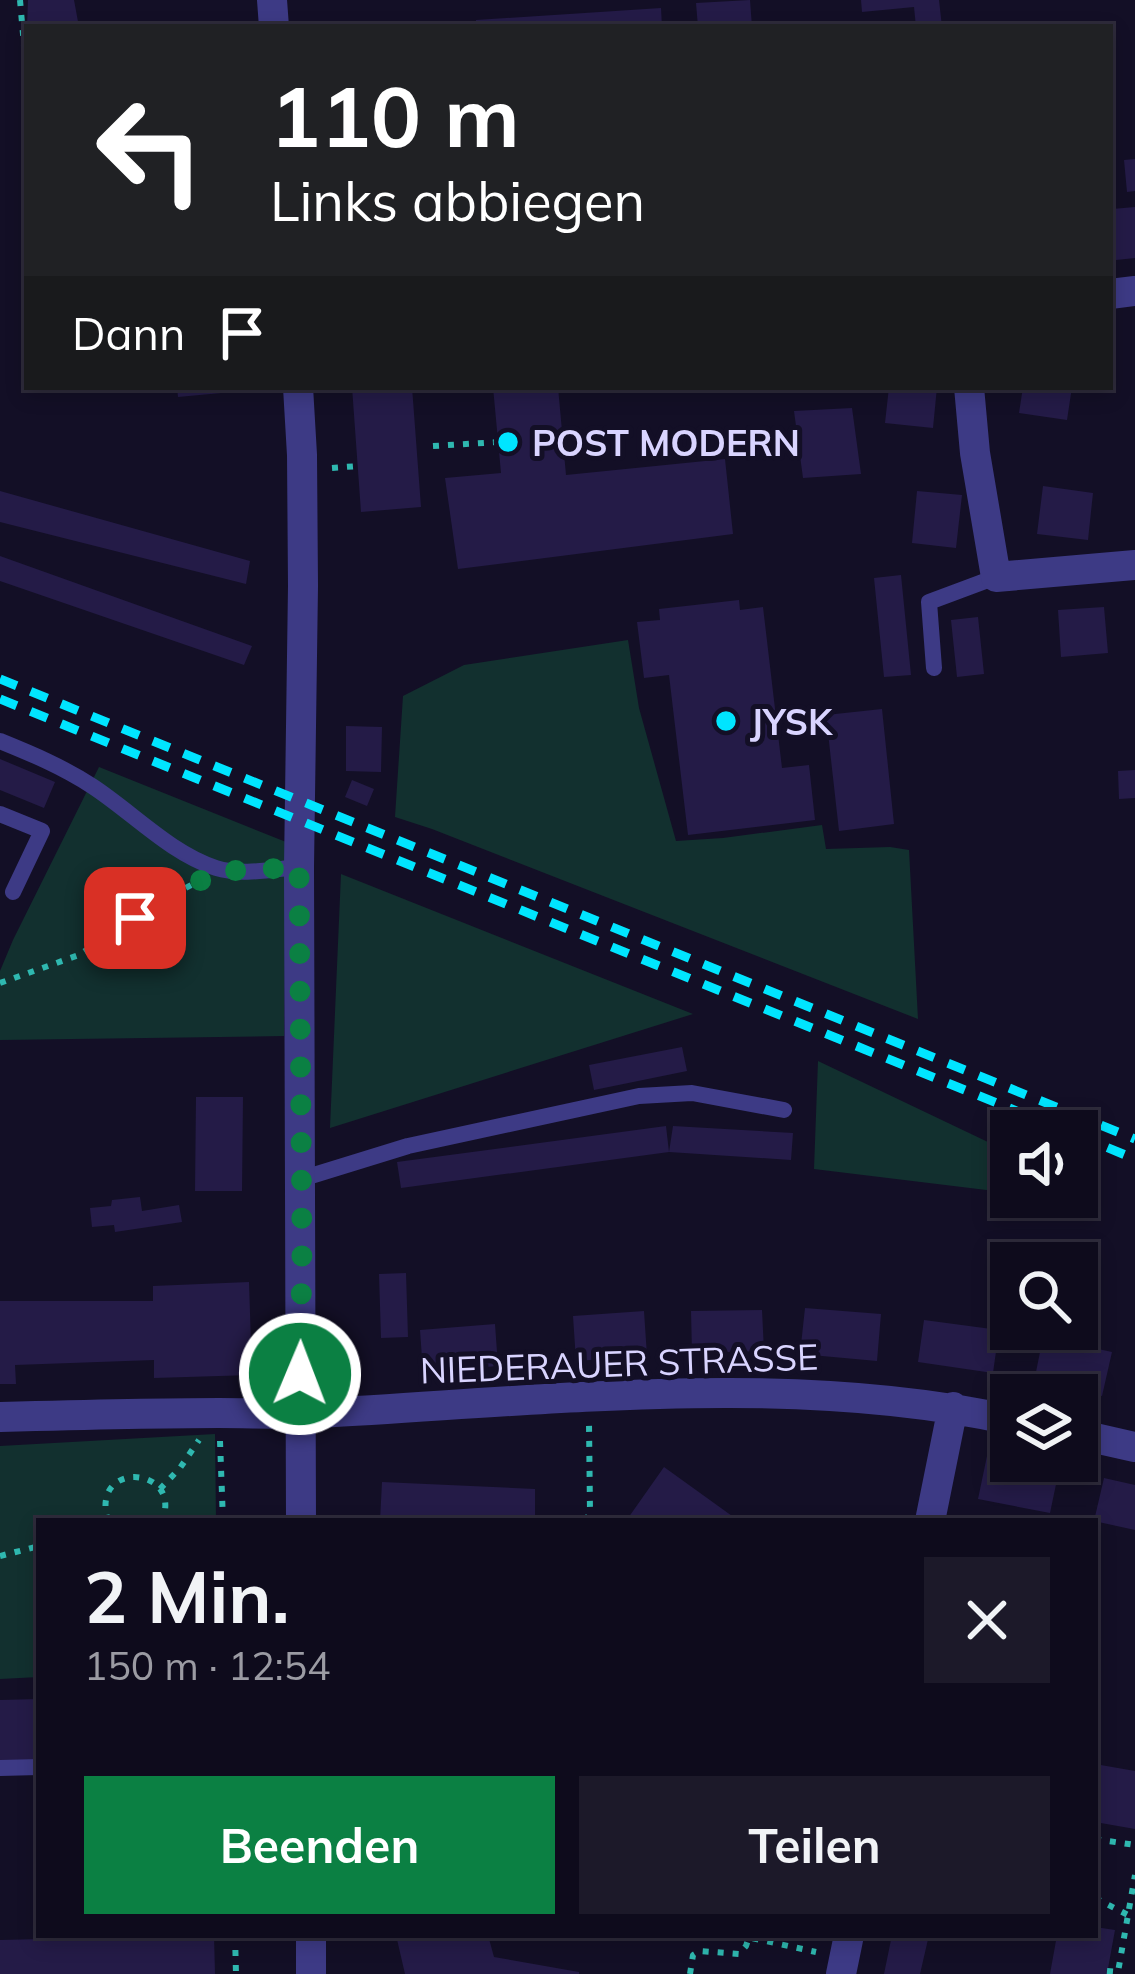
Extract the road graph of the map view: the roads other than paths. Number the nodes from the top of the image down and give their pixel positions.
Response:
1 (298, 390) edge
2 (969, 390) edge
3 (1135, 565) edge
4 (997, 577) junction
5 (934, 668) dead end
6 (0, 742) edge
7 (0, 814) edge
8 (299, 866) junction
9 (13, 892) dead end
10 (784, 1110) dead end
11 (302, 1179) junction
12 (953, 1407) junction
13 (299, 1414) junction
14 (990, 1415) edge
15 (0, 1418) edge
16 (1098, 1439) edge
17 (1135, 1447) edge
18 (301, 1518) edge
19 (931, 1518) edge
20 (36, 1767) edge
21 (0, 1768) edge
22 (311, 1938) edge
23 (311, 1974) edge

1 - 8 street
2 - 4 street
3 - 4 street
4 - 5 lane
6 - 8 lane
7 - 9 lane
8 - 11 street
10 - 11 lane
11 - 13 street
12 - 13 street, NIEDERAUER STRASSE
12 - 14 street, NIEDERAUER STRASSE
12 - 19 street
13 - 15 street, NIEDERAUER STRASSE
13 - 18 street
16 - 17 street
20 - 21 lane
22 - 23 street

